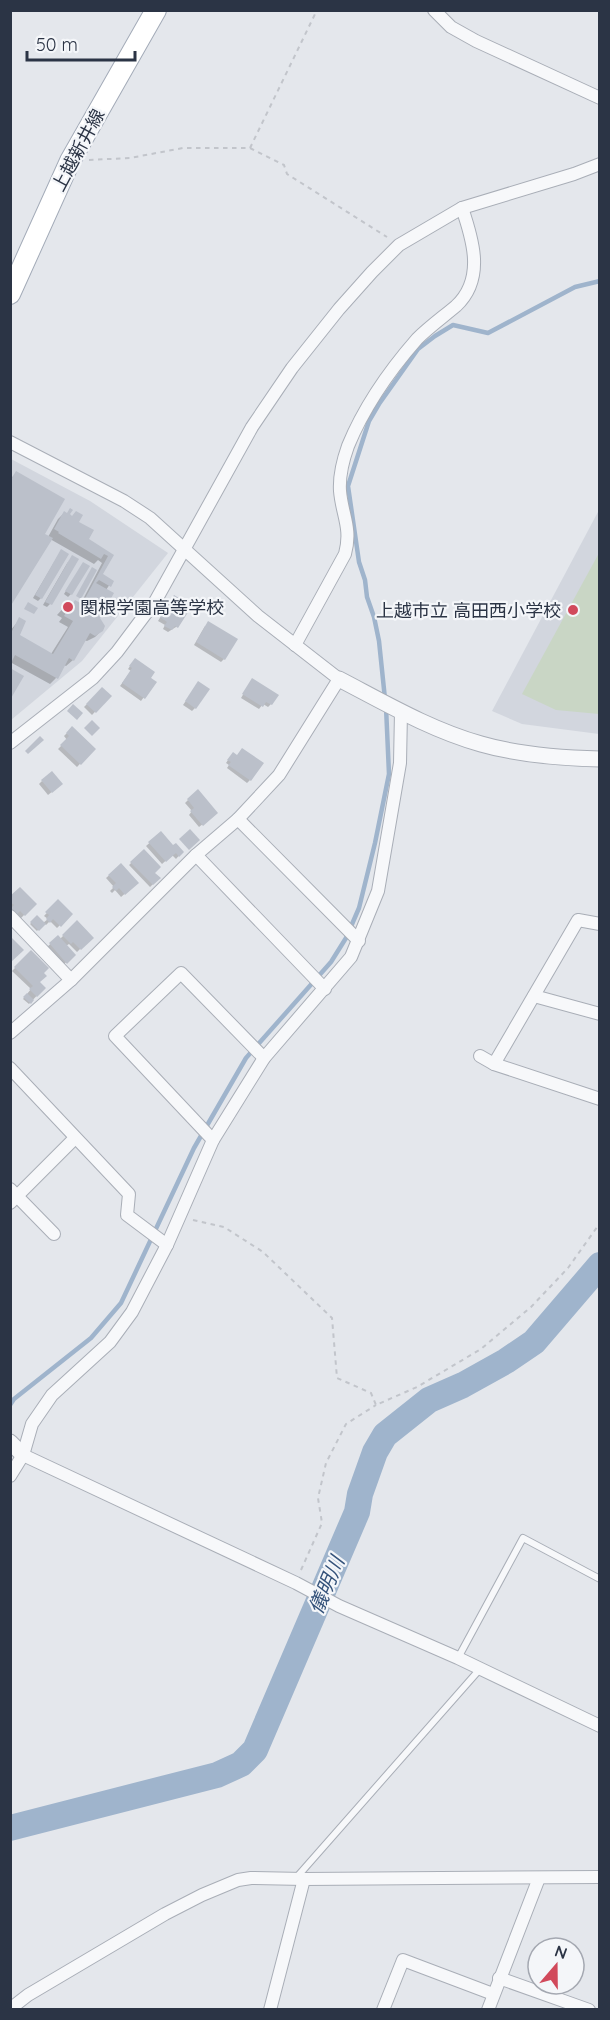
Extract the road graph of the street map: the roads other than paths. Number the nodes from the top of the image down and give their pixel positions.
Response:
1 (156, 10) edge
2 (434, 10) edge
3 (600, 98) edge
4 (600, 164) edge
5 (462, 208) junction
6 (10, 294) edge
7 (10, 442) edge
8 (185, 551) junction
9 (295, 645) junction
10 (339, 679) junction
11 (401, 712) junction
12 (10, 743) edge
13 (600, 759) edge
14 (238, 819) junction
15 (196, 855) junction
16 (10, 916) edge
17 (598, 919) edge
18 (359, 941) junction
19 (71, 980) junction
20 (326, 989) junction
21 (534, 996) junction
22 (600, 1014) edge
23 (10, 1033) edge
24 (480, 1056) dead end
25 (264, 1058) junction
26 (494, 1064) junction
27 (10, 1068) edge
28 (600, 1099) edge
29 (75, 1138) junction
30 (213, 1140) junction
31 (13, 1196) edge
32 (54, 1234) dead end
33 (166, 1245) junction
34 (10, 1442) edge
35 (22, 1455) junction
36 (10, 1476) edge
37 (600, 1579) edge
38 (458, 1658) junction
39 (480, 1670) junction
40 (600, 1726) edge
41 (600, 1877) edge
42 (539, 1878) junction
43 (300, 1879) junction
44 (500, 1978) junction
45 (493, 1994) junction
46 (10, 2009) edge
47 (270, 2010) edge
48 (383, 2010) edge
49 (488, 2010) edge
50 (589, 2010) edge

1 - 6 main road, 上越新井線
2 - 3 street
4 - 5 street
5 - 8 street
5 - 9 street
7 - 8 street
8 - 9 street
8 - 12 street
9 - 10 street
10 - 11 street
10 - 14 street
11 - 13 street
11 - 18 street
14 - 15 street
14 - 18 street
15 - 19 street
15 - 20 street
16 - 19 street
17 - 21 street
18 - 20 street
19 - 23 street
20 - 25 street
21 - 22 street
21 - 26 street
24 - 26 street
25 - 30 street
25 - 30 street
26 - 28 street
27 - 29 street
29 - 31 street
29 - 33 street
30 - 33 street
31 - 32 street
33 - 35 street
34 - 35 street
35 - 36 street
35 - 38 street
37 - 38 lane
38 - 39 street
39 - 40 street
39 - 43 lane
41 - 42 street
42 - 43 street
42 - 44 street
43 - 46 street
43 - 47 street
44 - 45 street
44 - 50 street
45 - 48 street
45 - 49 street

